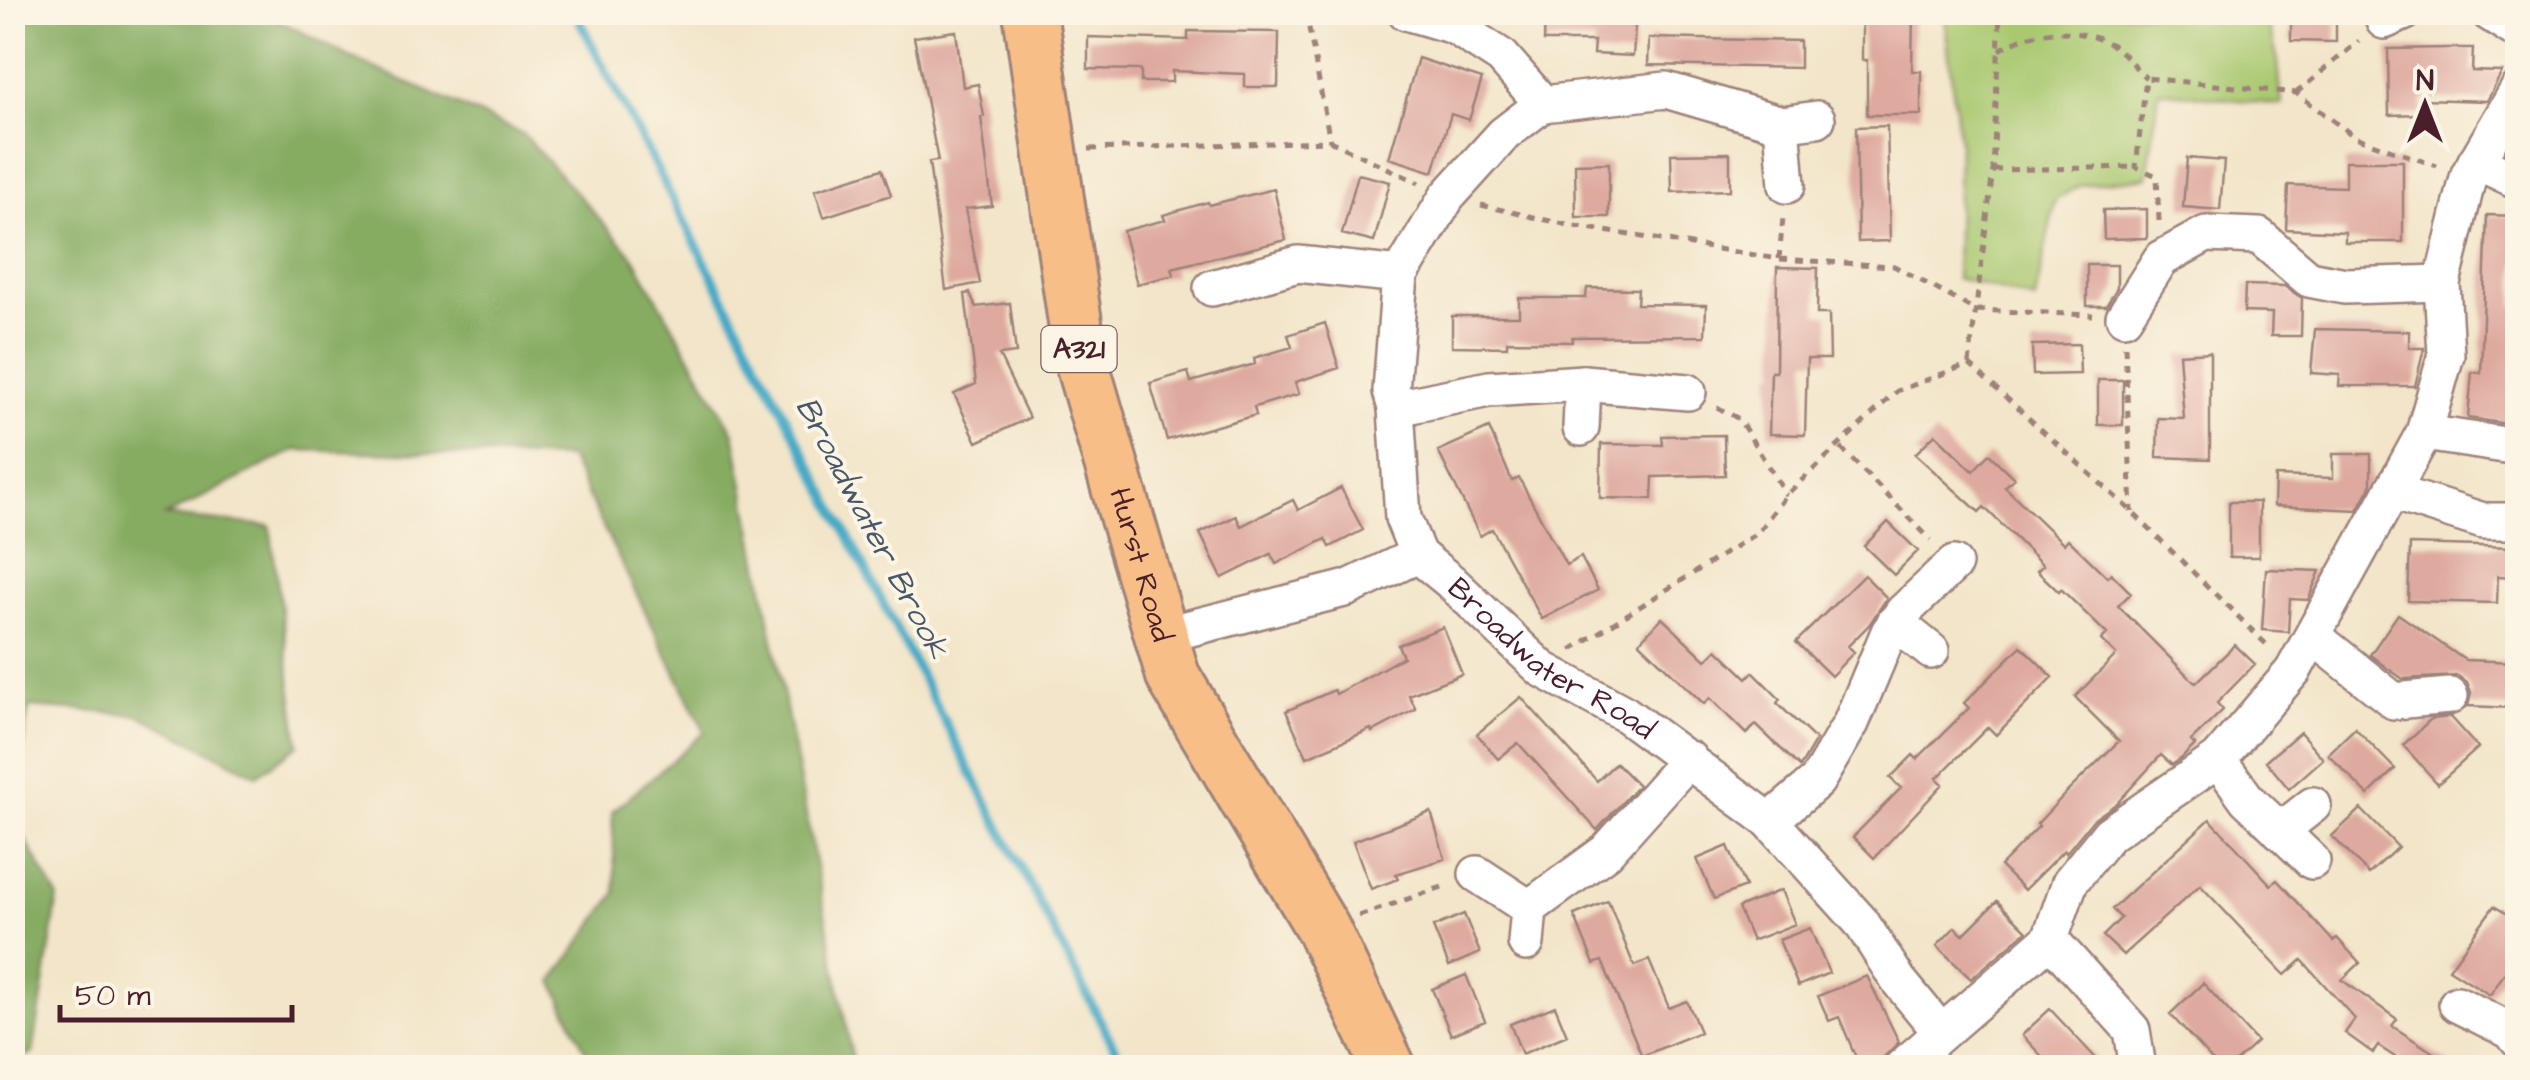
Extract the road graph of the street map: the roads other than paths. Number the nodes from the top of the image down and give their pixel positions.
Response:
1 (1030, 12) edge
2 (1406, 12) edge
3 (2488, 12) edge
4 (2518, 30) edge
5 (2518, 90) edge
6 (1542, 104) junction
7 (1818, 119) dead end
8 (1782, 124) junction
9 (2472, 168) junction
10 (2518, 181) edge
11 (1786, 185) road end
12 (1400, 275) junction
13 (2442, 284) junction
14 (1212, 288) dead end
15 (2124, 317) road end
16 (1584, 383) junction
17 (1688, 392) road end
18 (1396, 408) junction
19 (1581, 428) dead end
20 (2424, 433) junction
21 (2518, 447) edge
22 (2392, 492) junction
23 (2518, 521) edge
24 (1418, 555) junction
25 (1954, 564) road end
26 (1895, 622) junction
27 (1163, 635) junction
28 (2313, 636) junction
29 (1931, 651) dead end
30 (2450, 696) dead end
31 (2218, 759) junction
32 (1689, 760) junction
33 (2313, 805) dead end
34 (1770, 821) junction
35 (2280, 831) junction
36 (2312, 861) dead end
37 (1477, 874) road end
38 (1528, 908) junction
39 (2050, 939) junction
40 (1526, 943) dead end
41 (2458, 1004) dead end
42 (1940, 1031) junction
43 (2515, 1032) edge
44 (1389, 1068) edge
45 (1902, 1068) edge
46 (2138, 1068) edge

1 - 27 main road, Hurst Road / A321
2 - 6 street
3 - 4 street
5 - 9 street
6 - 8 street
6 - 12 street, Broadwater Road
7 - 8 street
8 - 11 street
9 - 10 street
9 - 13 street
12 - 14 street
12 - 18 street, Broadwater Road
13 - 15 street
13 - 20 street
16 - 17 street
16 - 18 street
16 - 19 street
18 - 24 street, Broadwater Road
20 - 21 street
20 - 22 street
22 - 23 street
22 - 28 street
24 - 27 street, Broadwater Road
24 - 32 street, Broadwater Road
25 - 26 street
26 - 29 street
26 - 34 street
27 - 44 main road, Hurst Road / A321
28 - 30 street
28 - 31 street
31 - 35 street
31 - 39 street
32 - 34 street, Broadwater Road
32 - 38 street, Broadwater Road
33 - 35 street
34 - 42 street, Broadwater Road
35 - 36 street
37 - 38 street
38 - 40 street
39 - 42 street
39 - 46 street
41 - 43 street
42 - 45 street

